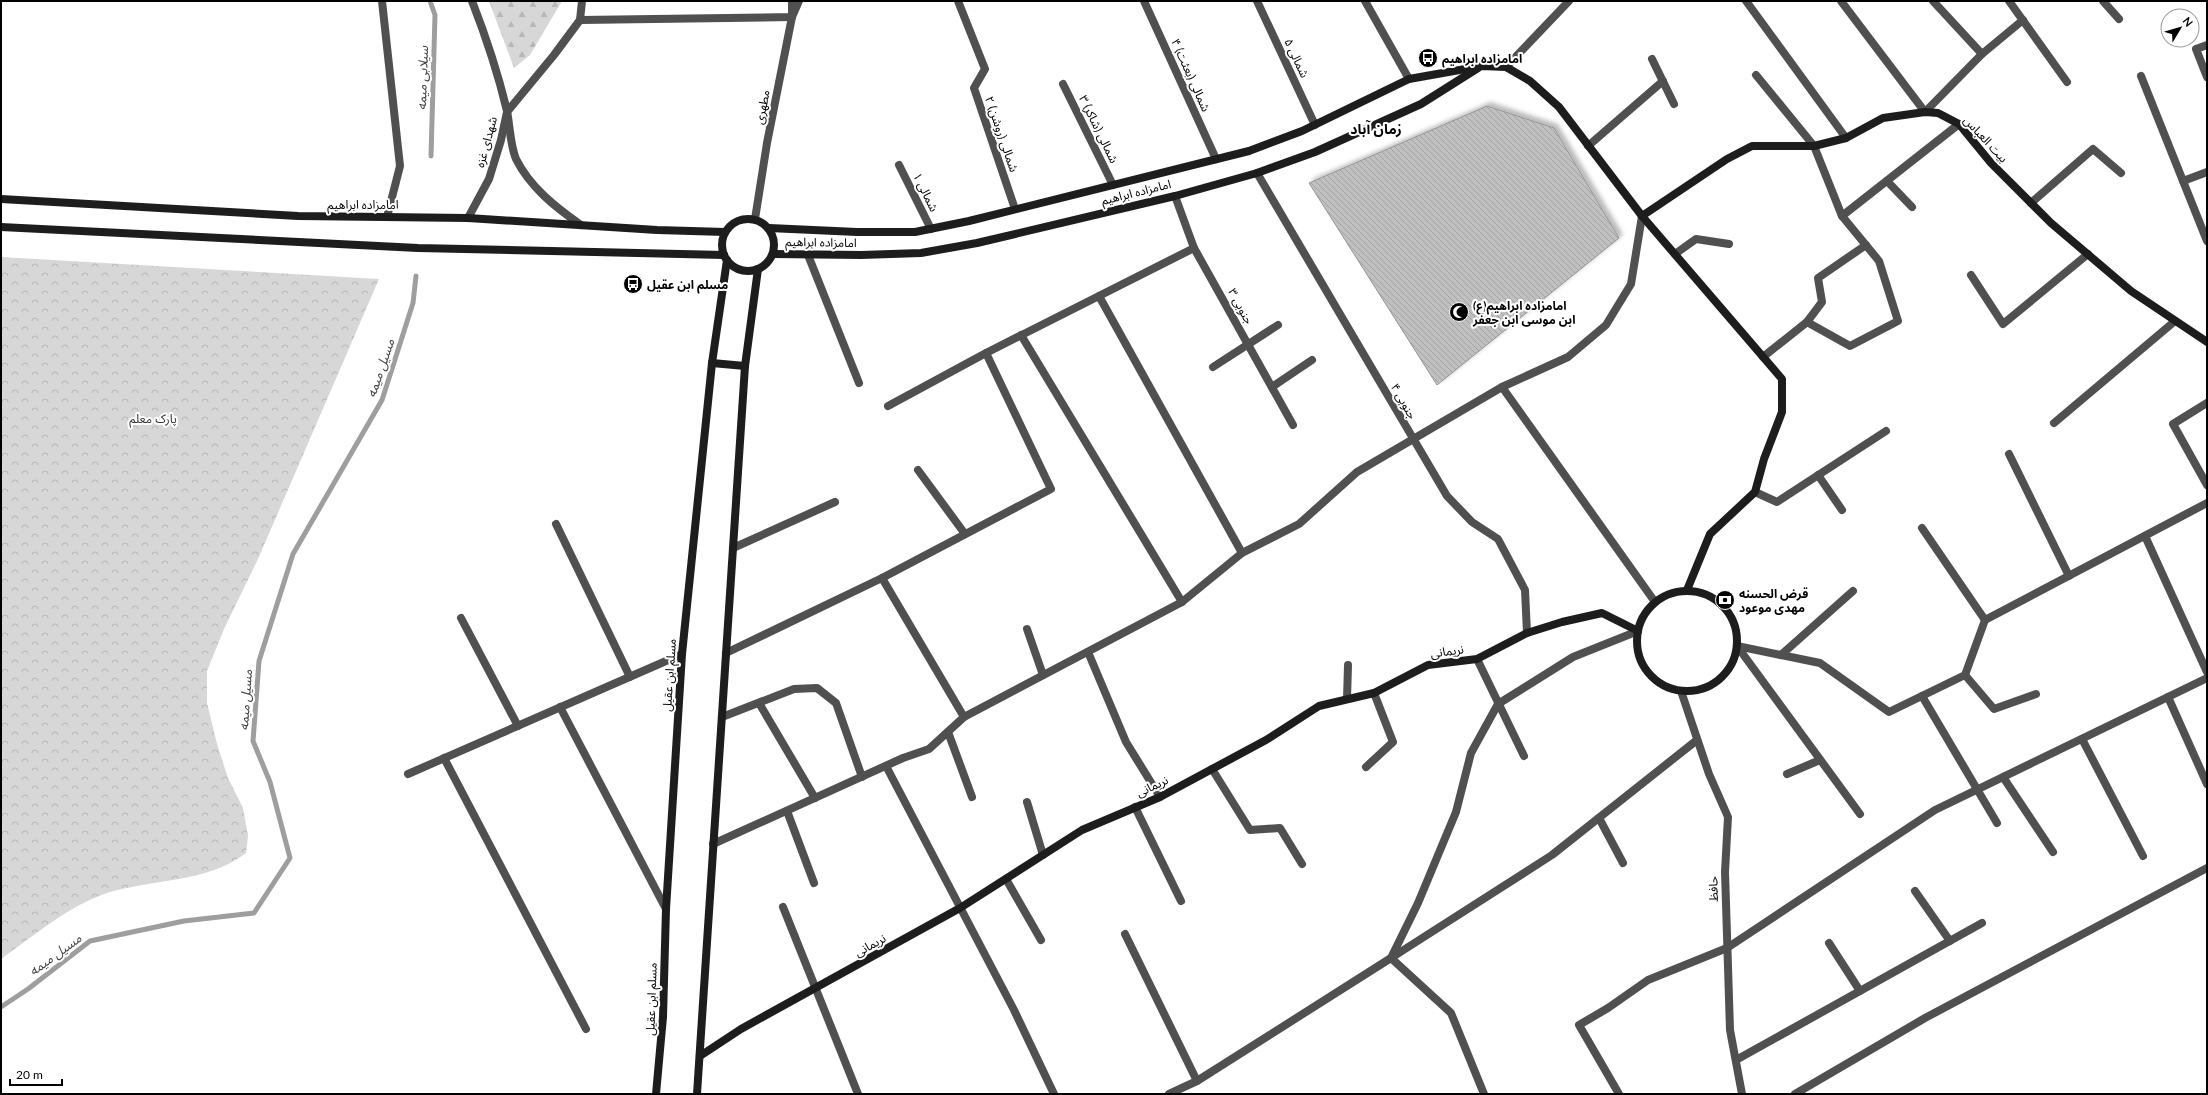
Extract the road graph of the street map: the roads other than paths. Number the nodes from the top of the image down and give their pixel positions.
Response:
1 (382, 1) edge
2 (472, 1) edge
3 (582, 1) edge
4 (792, 1) edge
5 (799, 1) edge
6 (958, 1) edge
7 (1144, 1) edge
8 (1256, 1) edge
9 (1366, 1) edge
10 (1568, 1) edge
11 (1746, 1) edge
12 (1841, 1) edge
13 (1933, 1) edge
14 (2009, 1) edge
15 (2103, 1) edge
16 (792, 17) junction
17 (2119, 19) dead end
18 (580, 20) junction
19 (2023, 20) junction
20 (2207, 45) edge
21 (1982, 54) junction
22 (1652, 59) dead end
23 (1482, 66) junction
24 (1506, 67) junction
25 (1756, 75) dead end
26 (2142, 76) dead end
27 (2207, 77) edge
28 (1409, 79) junction
29 (1663, 82) junction
30 (2067, 82) dead end
31 (1063, 84) dead end
32 (1674, 104) dead end
33 (507, 112) junction
34 (1925, 112) junction
35 (1959, 124) junction
36 (1316, 125) junction
37 (1846, 138) junction
38 (1588, 146) junction
39 (1814, 146) junction
40 (1216, 159) junction
41 (899, 165) dead end
42 (2207, 172) edge
43 (1257, 173) junction
44 (2121, 173) dead end
45 (1887, 181) junction
46 (2183, 181) junction
47 (1113, 185) junction
48 (1175, 196) junction
49 (1, 199) edge
50 (2031, 204) junction
51 (1912, 207) dead end
52 (1015, 209) junction
53 (1642, 216) junction
54 (1842, 216) junction
55 (387, 217) junction
56 (468, 218) junction
57 (755, 219) junction
58 (581, 225) junction
59 (1, 227) edge
60 (769, 228) junction
61 (930, 229) junction
62 (725, 232) junction
63 (2207, 242) edge
64 (1729, 244) dead end
65 (1866, 245) junction
66 (1194, 248) junction
67 (773, 254) junction
68 (1675, 254) junction
69 (2088, 254) junction
70 (808, 255) junction
71 (726, 258) junction
72 (758, 269) junction
73 (1971, 275) dead end
74 (1100, 296) junction
75 (2175, 321) junction
76 (1807, 322) junction
77 (1278, 325) dead end
78 (1021, 335) junction
79 (2207, 342) edge
80 (1248, 344) junction
81 (986, 353) junction
82 (1763, 357) junction
83 (1312, 360) dead end
84 (712, 363) junction
85 (745, 366) junction
86 (1213, 367) dead end
87 (858, 383) dead end
88 (1272, 387) junction
89 (1502, 387) junction
90 (2207, 403) edge
91 (888, 406) dead end
92 (2054, 423) dead end
93 (1293, 425) dead end
94 (1886, 432) dead end
95 (1413, 439) junction
96 (2009, 454) dead end
97 (918, 470) dead end
98 (1818, 475) junction
99 (2207, 485) edge
100 (1755, 492) junction
101 (835, 502) dead end
102 (2207, 503) edge
103 (1842, 510) dead end
104 (556, 524) dead end
105 (1922, 528) dead end
106 (965, 534) junction
107 (2145, 536) junction
108 (733, 548) junction
109 (1242, 553) junction
110 (2069, 576) junction
111 (882, 578) junction
112 (1687, 590) junction
113 (1853, 591) dead end
114 (1182, 602) junction
115 (1655, 602) junction
116 (461, 618) dead end
117 (1985, 620) junction
118 (1026, 629) dead end
119 (1638, 631) junction
120 (1527, 633) junction
121 (1737, 646) junction
122 (1088, 652) junction
123 (726, 653) junction
124 (682, 654) junction
125 (1781, 655) junction
126 (1477, 659) junction
127 (1348, 666) dead end
128 (2207, 672) edge
129 (1043, 675) junction
130 (1965, 675) junction
131 (630, 677) junction
132 (2207, 678) edge
133 (1681, 691) junction
134 (1374, 693) junction
135 (2036, 694) dead end
136 (1922, 696) junction
137 (2168, 697) junction
138 (1347, 699) junction
139 (759, 703) junction
140 (1498, 704) junction
141 (560, 707) junction
142 (722, 717) junction
143 (964, 717) junction
144 (518, 726) junction
145 (948, 732) junction
146 (2082, 739) junction
147 (1697, 740) junction
148 (1524, 756) dead end
149 (444, 758) junction
150 (1820, 760) junction
151 (886, 766) junction
152 (1366, 767) dead end
153 (1212, 768) junction
154 (408, 774) dead end
155 (1787, 774) dead end
156 (862, 777) junction
157 (2003, 777) junction
158 (2207, 784) edge
159 (1978, 789) junction
160 (972, 796) dead end
161 (1160, 797) junction
162 (815, 798) junction
163 (1027, 802) dead end
164 (1135, 807) junction
165 (787, 811) junction
166 (1860, 814) dead end
167 (1599, 818) junction
168 (1997, 823) dead end
169 (714, 844) junction
170 (2053, 852) dead end
171 (1043, 855) junction
172 (2143, 856) dead end
173 (1622, 863) dead end
174 (1302, 864) dead end
175 (2207, 868) edge
176 (1006, 879) junction
177 (814, 883) dead end
178 (1915, 891) dead end
179 (1181, 901) dead end
180 (783, 907) dead end
181 (960, 908) junction
182 (666, 909) junction
183 (1982, 923) dead end
184 (1125, 934) dead end
185 (1041, 940) dead end
186 (1950, 941) junction
187 (1829, 943) dead end
188 (1727, 948) junction
189 (1391, 958) junction
190 (815, 989) junction
191 (1860, 991) junction
192 (586, 1029) dead end
193 (700, 1056) junction
194 (1736, 1060) junction
195 (1197, 1081) junction
196 (656, 1094) edge
197 (697, 1094) edge
198 (858, 1094) edge
199 (1054, 1094) edge
200 (1169, 1094) edge
201 (1484, 1094) edge
202 (1619, 1094) edge
203 (1742, 1094) edge
204 (1795, 1094) edge

1 - 55 street
2 - 33 street, شهدای غزه
3 - 18 street
4 - 16 street
5 - 16 street, مطهری
6 - 52 street, ۲ شمالی (روشن)
7 - 40 street, ۴ شمالی (بعثت)
8 - 36 street, ۵ شمالی
9 - 28 street
10 - 24 street
11 - 37 street
12 - 34 street
13 - 21 street
14 - 19 street
15 - 17 street
16 - 18 street
16 - 57 street, مطهری
18 - 33 street
19 - 21 street
19 - 30 street
20 - 27 street
21 - 34 street
22 - 29 street
23 - 24 street, امامزاده ابراهیم
23 - 28 street, امامزاده ابراهیم
23 - 43 street, امامزاده ابراهیم
24 - 38 street, امامزاده ابراهیم
25 - 39 street
26 - 46 street
28 - 36 street, امامزاده ابراهیم
29 - 32 street
29 - 38 street
31 - 47 street, ۳ شمالی (شاکر)
33 - 56 street, شهدای غزه
33 - 58 street
34 - 35 street, بیت العباس
34 - 37 street, بیت العباس
35 - 45 street
35 - 50 street, بیت العباس
36 - 40 street, امامزاده ابراهیم
37 - 39 street, بیت العباس
38 - 53 street, امامزاده ابراهیم
39 - 53 street, بیت العباس
39 - 54 street
40 - 47 street, امامزاده ابراهیم
41 - 61 street, ۱ شمالی
42 - 46 street
43 - 48 street, امامزاده ابراهیم
43 - 95 street, ۴ جنوبی
44 - 50 street
45 - 51 street
45 - 54 street
46 - 63 street
47 - 52 street, امامزاده ابراهیم
48 - 66 street, ۳ جنوبی
48 - 70 street, امامزاده ابراهیم
49 - 55 street, امامزاده ابراهیم
50 - 69 street, بیت العباس
52 - 61 street, امامزاده ابراهیم
53 - 68 street, امامزاده ابراهیم
53 - 89 street
54 - 65 street
55 - 56 street, امامزاده ابراهیم
56 - 58 street, امامزاده ابراهیم
57 - 60 street
57 - 62 street
58 - 62 street, امامزاده ابراهیم
59 - 71 street
60 - 61 street, امامزاده ابراهیم
60 - 67 street
62 - 71 street
64 - 68 street
65 - 76 street
65 - 76 street
66 - 74 street
66 - 80 street, ۳ جنوبی
67 - 70 street, امامزاده ابراهیم
67 - 72 street
68 - 82 street, امامزاده ابراهیم
69 - 73 street
69 - 75 street, بیت العباس
70 - 87 street
71 - 72 street
71 - 84 street, مسلم ابن عقیل
72 - 85 street
74 - 78 street
74 - 109 street
75 - 79 street, بیت العباس
75 - 92 street
76 - 82 street
77 - 80 street
78 - 81 street
78 - 114 street
80 - 86 street
80 - 88 street, ۳ جنوبی
81 - 91 street
81 - 106 street
82 - 100 street, امامزاده ابراهیم
83 - 88 street
84 - 85 street
84 - 124 street, مسلم ابن عقیل
85 - 108 street
88 - 93 street, ۳ جنوبی
89 - 95 street
89 - 115 street
90 - 99 street
94 - 98 street
95 - 109 street
95 - 120 street, ۴ جنوبی
96 - 110 street
97 - 106 street
98 - 100 street
98 - 103 street
100 - 112 street
101 - 108 street
102 - 107 street
104 - 131 street
105 - 117 street
106 - 111 street
107 - 110 street
107 - 128 street
108 - 123 street
109 - 114 street
110 - 117 street
111 - 123 street
111 - 143 street
112 - 115 street
112 - 121 street
113 - 125 street
114 - 122 street
115 - 119 street
116 - 144 street
117 - 130 street
118 - 129 street
119 - 120 street, نریمانی
119 - 133 street
119 - 140 street
120 - 126 street, نریمانی
121 - 125 street
121 - 133 street
121 - 150 street
122 - 129 street
122 - 161 street
123 - 142 street
124 - 131 street
124 - 182 street, مسلم ابن عقیل
125 - 136 street
126 - 134 street, نریمانی
126 - 140 street
127 - 138 street
129 - 143 street
130 - 135 street
130 - 136 street
131 - 141 street
132 - 137 street
133 - 147 street, حافظ
134 - 138 street, نریمانی
134 - 152 street
136 - 159 street
137 - 146 street
137 - 158 street
138 - 153 street, نریمانی
139 - 142 street
139 - 156 street
139 - 162 street
140 - 148 street
140 - 189 street
141 - 144 street
141 - 182 street
142 - 169 street
143 - 145 street
144 - 149 street
145 - 151 street
145 - 160 street
146 - 157 street
146 - 172 street
147 - 167 street
147 - 188 street, حافظ
149 - 154 street
149 - 192 street
150 - 155 street
150 - 166 street
151 - 156 street
151 - 181 street
153 - 161 street, نریمانی
153 - 174 street
156 - 162 street
157 - 159 street
157 - 170 street
159 - 168 street
159 - 188 street
161 - 164 street, نریمانی
162 - 165 street
163 - 171 street
164 - 171 street, نریمانی
164 - 179 street
165 - 169 street
165 - 177 street
167 - 173 street
167 - 189 street
169 - 193 street
171 - 176 street, نریمانی
175 - 204 street
176 - 181 street, نریمانی
176 - 185 street
178 - 186 street
180 - 190 street
181 - 190 street, نریمانی
181 - 199 street
182 - 196 street, مسلم ابن عقیل
183 - 186 street
184 - 195 street
186 - 191 street
187 - 191 street
188 - 194 street, حافظ
188 - 202 street
189 - 195 street
189 - 201 street
190 - 193 street, نریمانی
190 - 198 street
191 - 194 street
193 - 197 street
194 - 203 street, حافظ
195 - 200 street

